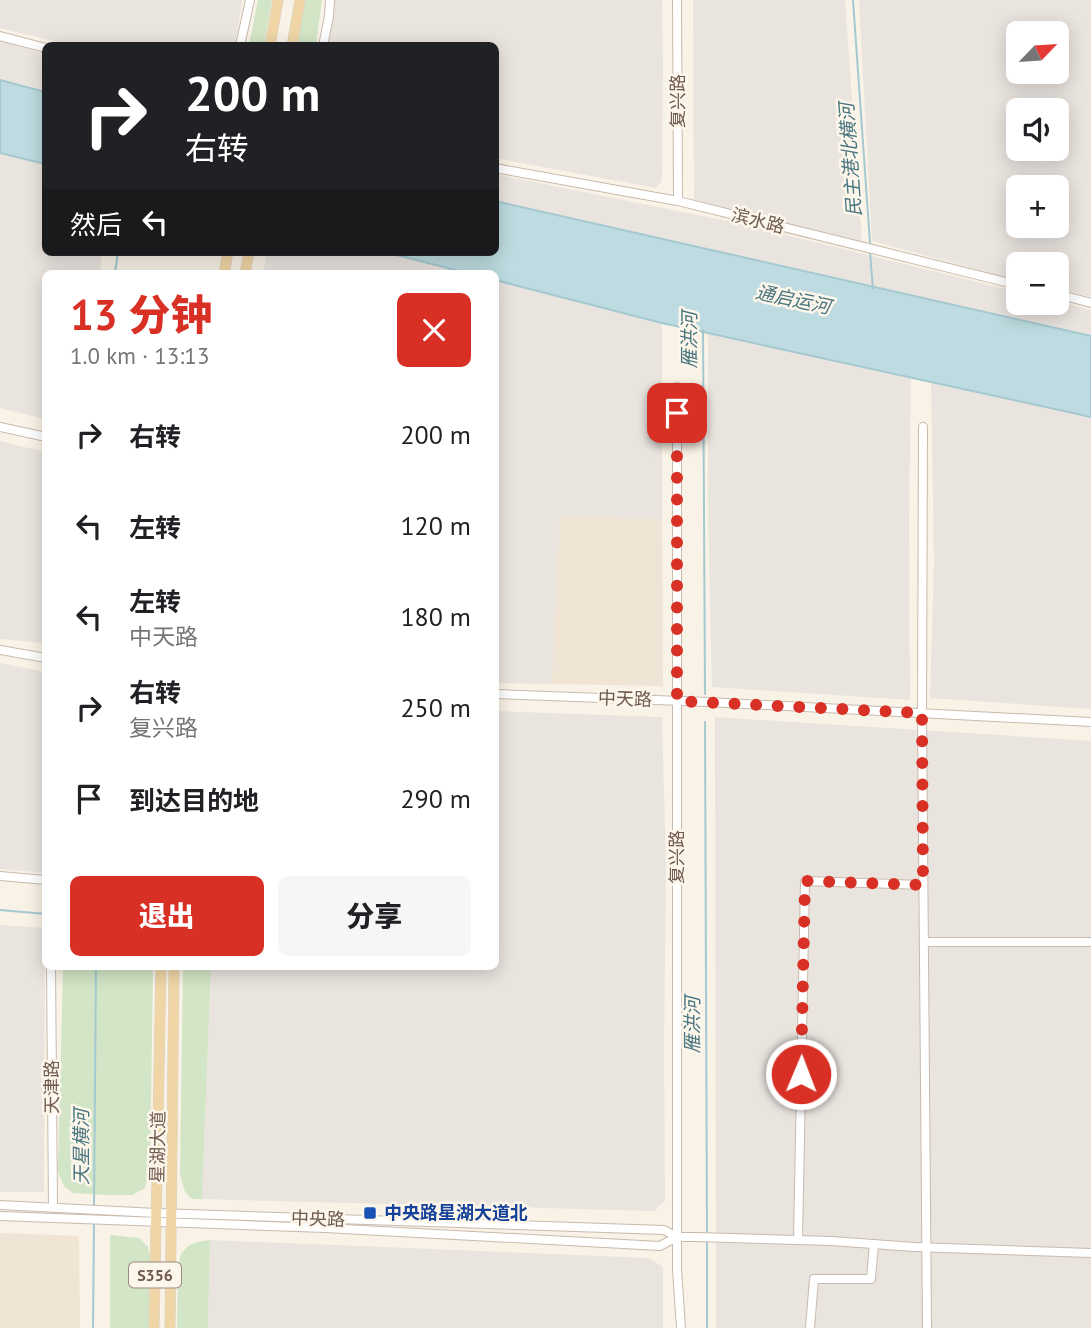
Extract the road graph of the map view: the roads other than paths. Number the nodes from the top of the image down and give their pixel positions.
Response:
1 (250, 0) edge
2 (278, 0) edge
3 (300, 0) edge
4 (330, 0) edge
5 (677, 0) edge
6 (0, 36) edge
7 (241, 42) edge
8 (271, 42) edge
9 (293, 42) edge
10 (324, 42) edge
11 (42, 47) edge
12 (499, 169) edge
13 (678, 201) junction
14 (1006, 282) edge
15 (1069, 297) edge
16 (1091, 303) edge
17 (677, 387) dead end
18 (0, 427) edge
19 (923, 427) dead end
20 (42, 436) edge
21 (0, 650) edge
22 (42, 657) edge
23 (499, 694) edge
24 (677, 701) junction
25 (922, 713) junction
26 (1091, 722) edge
27 (0, 876) edge
28 (42, 880) edge
29 (923, 885) junction
30 (924, 942) junction
31 (1091, 942) edge
32 (51, 970) edge
33 (161, 970) edge
34 (174, 970) edge
35 (0, 1205) edge
36 (53, 1207) junction
37 (111, 1215) junction
38 (0, 1216) edge
39 (156, 1217) junction
40 (171, 1218) junction
41 (677, 1237) junction
42 (798, 1240) junction
43 (874, 1244) junction
44 (926, 1247) junction
45 (1091, 1253) edge
46 (154, 1328) edge
47 (170, 1328) edge
48 (681, 1328) edge
49 (810, 1328) edge
50 (927, 1328) edge

1 - 7 street
2 - 8 main road
3 - 9 main road
4 - 10 street
5 - 13 street, 复兴路
6 - 11 street
12 - 13 street, 滨水路
13 - 14 street, 滨水路
15 - 16 street
17 - 24 street, 复兴路
18 - 20 street
19 - 25 street
21 - 22 street
23 - 24 street, 中天路
24 - 25 street, 中天路
24 - 41 street, 复兴路
25 - 26 street, 中天路
25 - 29 street
27 - 28 street
29 - 30 street
29 - 42 street
30 - 31 street
30 - 44 street
32 - 36 street, 天津路
33 - 39 main road, 星湖大道
34 - 40 main road, 星湖大道
35 - 36 street, 中央路
36 - 37 street, 中央路
37 - 38 street, 中央路
37 - 39 street, 中央路
39 - 40 street, 中央路
39 - 46 main road, 星湖大道 / S356
40 - 41 street, 中央路
40 - 41 street
40 - 47 main road, 星湖大道 / S356
41 - 42 street
41 - 48 street, 复兴路
42 - 43 street
43 - 44 street
43 - 49 street
44 - 45 street
44 - 50 street

